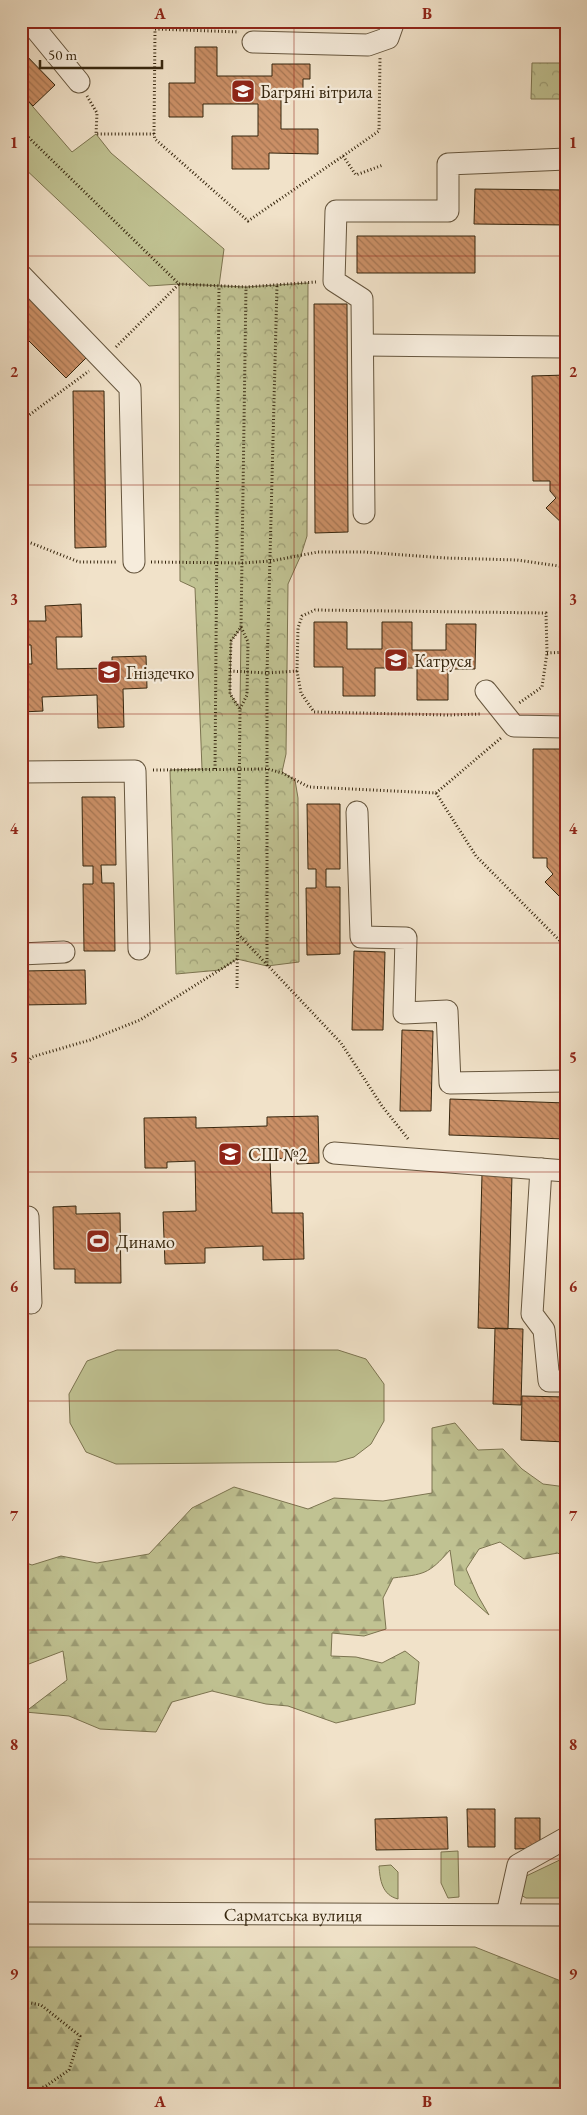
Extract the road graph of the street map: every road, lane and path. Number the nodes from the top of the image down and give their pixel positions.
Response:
1 (29, 21) edge
2 (394, 21) edge
3 (381, 41) junction
4 (253, 42) joint
5 (79, 82) joint
6 (21, 130) edge
7 (154, 134) junction
8 (343, 156) junction
9 (566, 159) edge
10 (383, 165) dead end
11 (21, 275) edge
12 (334, 281) junction
13 (277, 285) junction
14 (219, 286) junction
15 (246, 287) junction
16 (363, 345) junction
17 (566, 347) edge
18 (364, 513) dead end
19 (21, 539) edge
20 (271, 561) junction
21 (134, 562) junction
22 (216, 563) junction
23 (242, 563) junction
24 (566, 567) edge
25 (241, 627) junction
26 (566, 652) edge
27 (547, 653) junction
28 (230, 671) junction
29 (248, 671) junction
30 (297, 671) junction
31 (267, 673) junction
32 (486, 691) dead end
33 (240, 709) junction
34 (508, 720) junction
35 (566, 727) edge
36 (215, 769) junction
37 (239, 769) junction
38 (268, 769) junction
39 (135, 771) junction
40 (21, 772) edge
41 (436, 793) junction
42 (357, 812) dead end
43 (238, 934) junction
44 (566, 947) edge
45 (138, 949) dead end
46 (64, 952) dead end
47 (21, 954) edge
48 (237, 959) junction
49 (266, 966) junction
50 (237, 988) dead end
51 (21, 1070) edge
52 (566, 1082) edge
53 (334, 1153) dead end
54 (425, 1160) junction
55 (541, 1169) junction
56 (566, 1171) edge
57 (21, 1218) edge
58 (31, 1303) dead end
59 (566, 1381) edge
60 (566, 1838) edge
61 (21, 1913) edge
62 (507, 1914) junction
63 (566, 1915) edge
64 (21, 2001) edge
65 (27, 2094) edge

1 - 5 street
2 - 3 street
3 - 4 street
3 - 8 path
4 - 7 path
5 - 7 path
6 - 14 path
7 - 8 path
8 - 10 path
9 - 12 street
11 - 21 street
12 - 13 path
12 - 16 street
13 - 15 path
13 - 20 path
14 - 15 path
14 - 22 path
15 - 23 path
16 - 17 street
16 - 18 street
19 - 21 path
20 - 23 path
20 - 24 path
20 - 31 path
21 - 22 path
22 - 23 path
22 - 36 path
23 - 25 path
25 - 28 path
25 - 29 path
26 - 27 path
27 - 30 path
27 - 34 path
28 - 29 path
28 - 33 path
29 - 31 path
29 - 33 path
30 - 31 path
30 - 34 path
31 - 38 path
32 - 34 street
33 - 37 path
34 - 35 street
34 - 41 path
36 - 37 path
36 - 39 path
37 - 38 path
37 - 43 path
38 - 41 path
38 - 49 path
39 - 40 street
39 - 45 street
41 - 44 path
42 - 52 street
43 - 48 path
43 - 49 path
46 - 47 street
48 - 50 path
48 - 51 path
49 - 54 path
53 - 54 street
54 - 55 street
55 - 56 street
55 - 59 street
57 - 58 street
60 - 62 street
61 - 62 street, Сарматська вулиця
62 - 63 street, Сарматська вулиця
64 - 65 path

